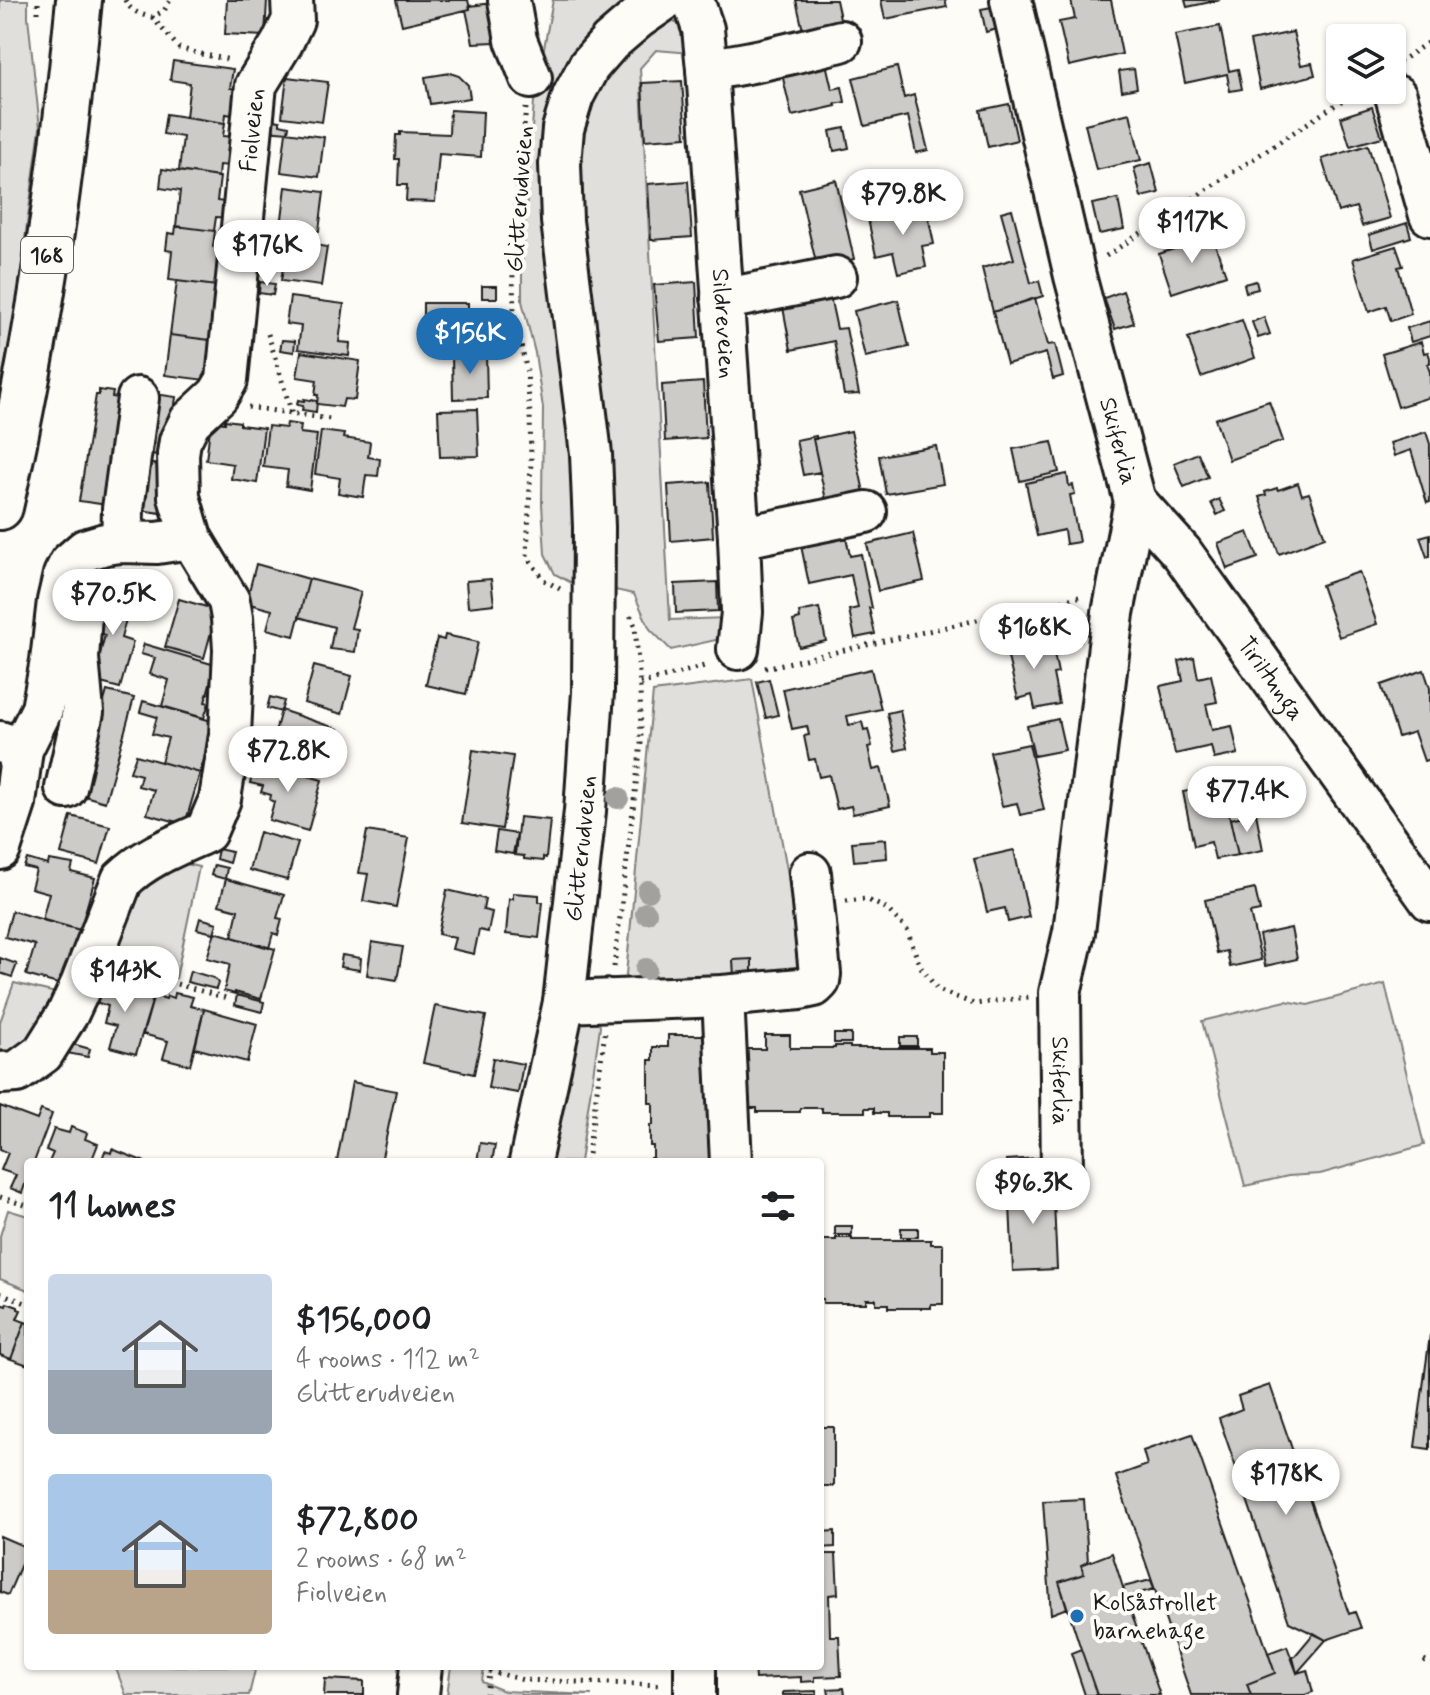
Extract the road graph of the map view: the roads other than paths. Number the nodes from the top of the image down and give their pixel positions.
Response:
1 (79, 0) edge
2 (292, 0) edge
3 (509, 0) edge
4 (664, 0) edge
5 (693, 0) edge
6 (1011, 0) edge
7 (841, 41) dead end
8 (707, 69) junction
9 (531, 78) road end
10 (1400, 104) edge
11 (1430, 215) edge
12 (836, 277) dead end
13 (722, 298) junction
14 (138, 398) dead end
15 (1135, 501) junction
16 (0, 507) edge
17 (866, 512) dead end
18 (191, 538) junction
19 (739, 538) junction
20 (122, 542) junction
21 (89, 588) dead end
22 (738, 649) road end
23 (64, 660) junction
24 (11, 746) edge
25 (66, 788) dead end
26 (0, 849) edge
27 (810, 873) dead end
28 (1430, 900) edge
29 (723, 996) junction
30 (564, 1002) junction
31 (0, 1073) edge
32 (531, 1158) edge
33 (731, 1158) edge
34 (1062, 1173) dead end
35 (421, 1670) edge
36 (418, 1695) edge

1 - 16 main road, 168
2 - 18 street, Fiolveien
3 - 9 street
4 - 30 street, Glitterudveien
5 - 8 street, Sildreveien
6 - 15 street, Skiferlia
7 - 8 street
8 - 13 street, Sildreveien
10 - 11 street
12 - 13 street
13 - 19 street, Sildreveien
14 - 20 street
15 - 28 street, Tiriltunga
15 - 34 street, Skiferlia
17 - 19 street
18 - 20 street
18 - 31 street, Fiolveien
19 - 22 street, Sildreveien
20 - 23 street
21 - 23 street
23 - 24 street
23 - 25 street
24 - 26 street
27 - 29 street
29 - 30 street
29 - 33 street
30 - 32 street, Glitterudveien
35 - 36 street

